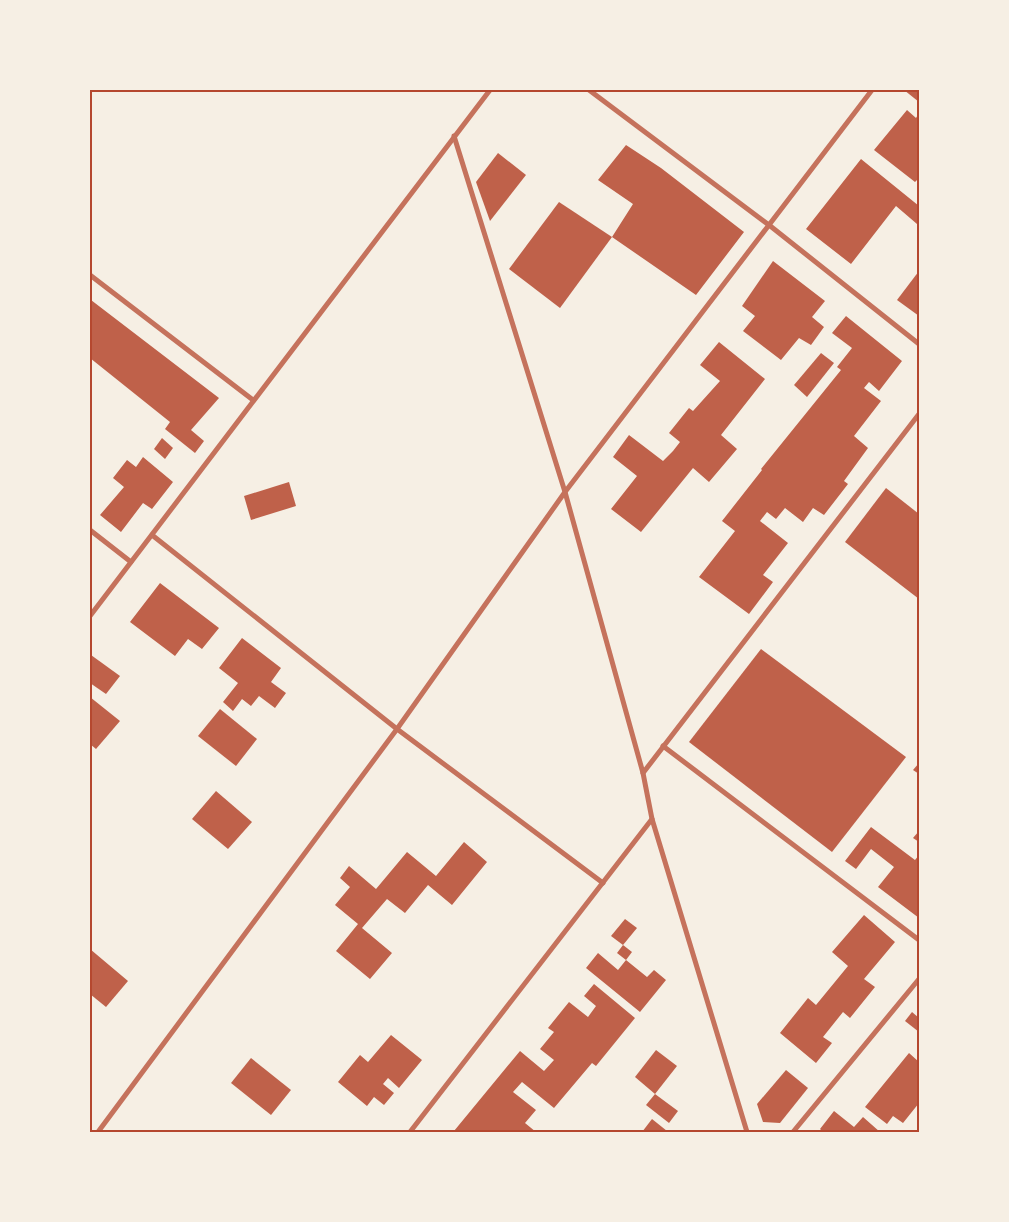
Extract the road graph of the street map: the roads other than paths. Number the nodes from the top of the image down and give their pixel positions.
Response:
1 (490, 90) edge
2 (589, 90) edge
3 (872, 90) edge
4 (454, 136) junction
5 (769, 225) junction
6 (90, 275) edge
7 (919, 344) edge
8 (253, 400) junction
9 (919, 414) edge
10 (565, 492) junction
11 (90, 530) edge
12 (152, 535) junction
13 (131, 562) junction
14 (90, 616) edge
15 (397, 729) junction
16 (662, 746) junction
17 (643, 773) junction
18 (652, 819) junction
19 (603, 883) junction
20 (919, 940) edge
21 (919, 978) edge
22 (98, 1132) edge
23 (410, 1132) edge
24 (747, 1132) edge
25 (794, 1132) edge

1 - 4 street
2 - 5 street
3 - 5 street
4 - 8 street
4 - 10 street
5 - 7 street
5 - 10 street
6 - 8 street
8 - 12 street
9 - 16 street
10 - 15 street
10 - 17 street
11 - 13 street
12 - 13 street
12 - 15 street
13 - 14 street
15 - 19 street
15 - 22 street
16 - 17 street
16 - 20 street
17 - 18 street
18 - 19 street
18 - 24 street
19 - 23 street
21 - 25 street

